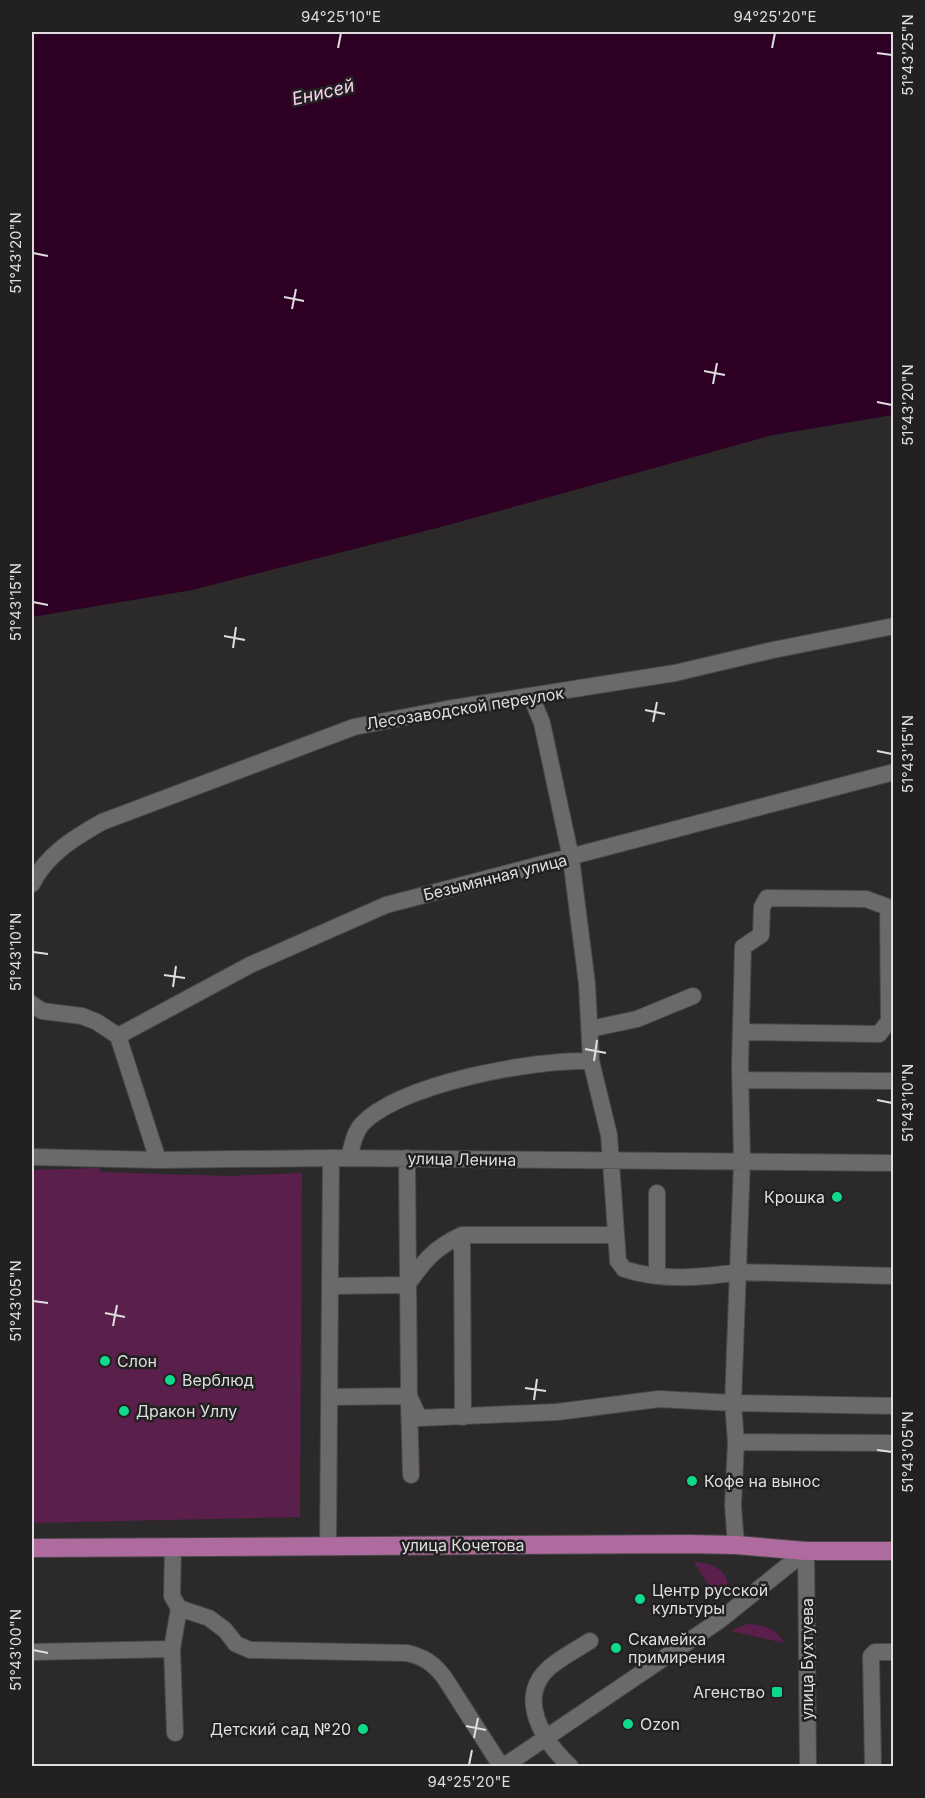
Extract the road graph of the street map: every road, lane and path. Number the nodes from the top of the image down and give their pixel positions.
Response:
1 (894, 626) edge
2 (531, 696) junction
3 (894, 772) edge
4 (571, 858) junction
5 (32, 884) edge
6 (693, 996) dead end
7 (32, 1004) edge
8 (590, 1029) junction
9 (741, 1032) junction
10 (118, 1036) junction
11 (591, 1061) junction
12 (741, 1080) junction
13 (894, 1082) edge
14 (32, 1157) edge
15 (331, 1158) junction
16 (349, 1158) junction
17 (407, 1158) junction
18 (158, 1160) junction
19 (610, 1161) junction
20 (742, 1162) junction
21 (894, 1163) edge
22 (657, 1193) dead end
23 (462, 1235) junction
24 (616, 1235) junction
25 (738, 1272) junction
26 (894, 1275) edge
27 (657, 1276) junction
28 (407, 1285) junction
29 (330, 1286) junction
30 (409, 1396) junction
31 (329, 1397) junction
32 (733, 1403) junction
33 (894, 1406) edge
34 (463, 1418) junction
35 (736, 1442) junction
36 (894, 1443) edge
37 (411, 1475) dead end
38 (736, 1545) junction
39 (173, 1546) junction
40 (328, 1546) junction
41 (32, 1548) edge
42 (806, 1551) junction
43 (894, 1551) edge
44 (179, 1608) junction
45 (590, 1641) dead end
46 (172, 1648) junction
47 (32, 1652) edge
48 (894, 1652) edge
49 (175, 1733) dead end
50 (546, 1738) junction
51 (503, 1767) edge
52 (570, 1767) edge
53 (808, 1767) edge
54 (873, 1767) edge

1 - 2 street, Лесозаводской переулок
2 - 4 street
2 - 5 street, Лесозаводской переулок
3 - 4 street, Безымянная улица
4 - 8 street
4 - 10 street, Безымянная улица
6 - 8 street
7 - 10 street
8 - 11 street
9 - 9 street
9 - 12 street
10 - 18 street
11 - 16 street
11 - 19 street
12 - 13 street
12 - 20 street
14 - 18 street, улица Ленина
15 - 16 street, улица Ленина
15 - 18 street, улица Ленина
15 - 29 street
16 - 17 street, улица Ленина
17 - 19 street, улица Ленина
17 - 28 street
19 - 20 street, улица Ленина
19 - 24 street
20 - 21 street, улица Ленина
20 - 25 street
22 - 27 street
23 - 24 street
23 - 28 street
23 - 34 street
24 - 27 street
25 - 26 street
25 - 27 street
25 - 32 street
28 - 29 street
28 - 30 street
29 - 31 street
30 - 31 street
30 - 34 street
30 - 37 street
31 - 40 street
32 - 33 street
32 - 34 street
32 - 35 street
35 - 36 street
35 - 38 street
38 - 40 main road, улица Кочетова
38 - 42 main road, улица Кочетова
39 - 40 main road, улица Кочетова
39 - 41 main road, улица Кочетова
39 - 44 street
42 - 43 main road, улица Кочетова
42 - 50 street
42 - 53 street, улица Бухтуева
44 - 46 street
44 - 51 street
45 - 50 street
46 - 47 street
46 - 49 street
48 - 54 street
50 - 51 street
50 - 52 street

